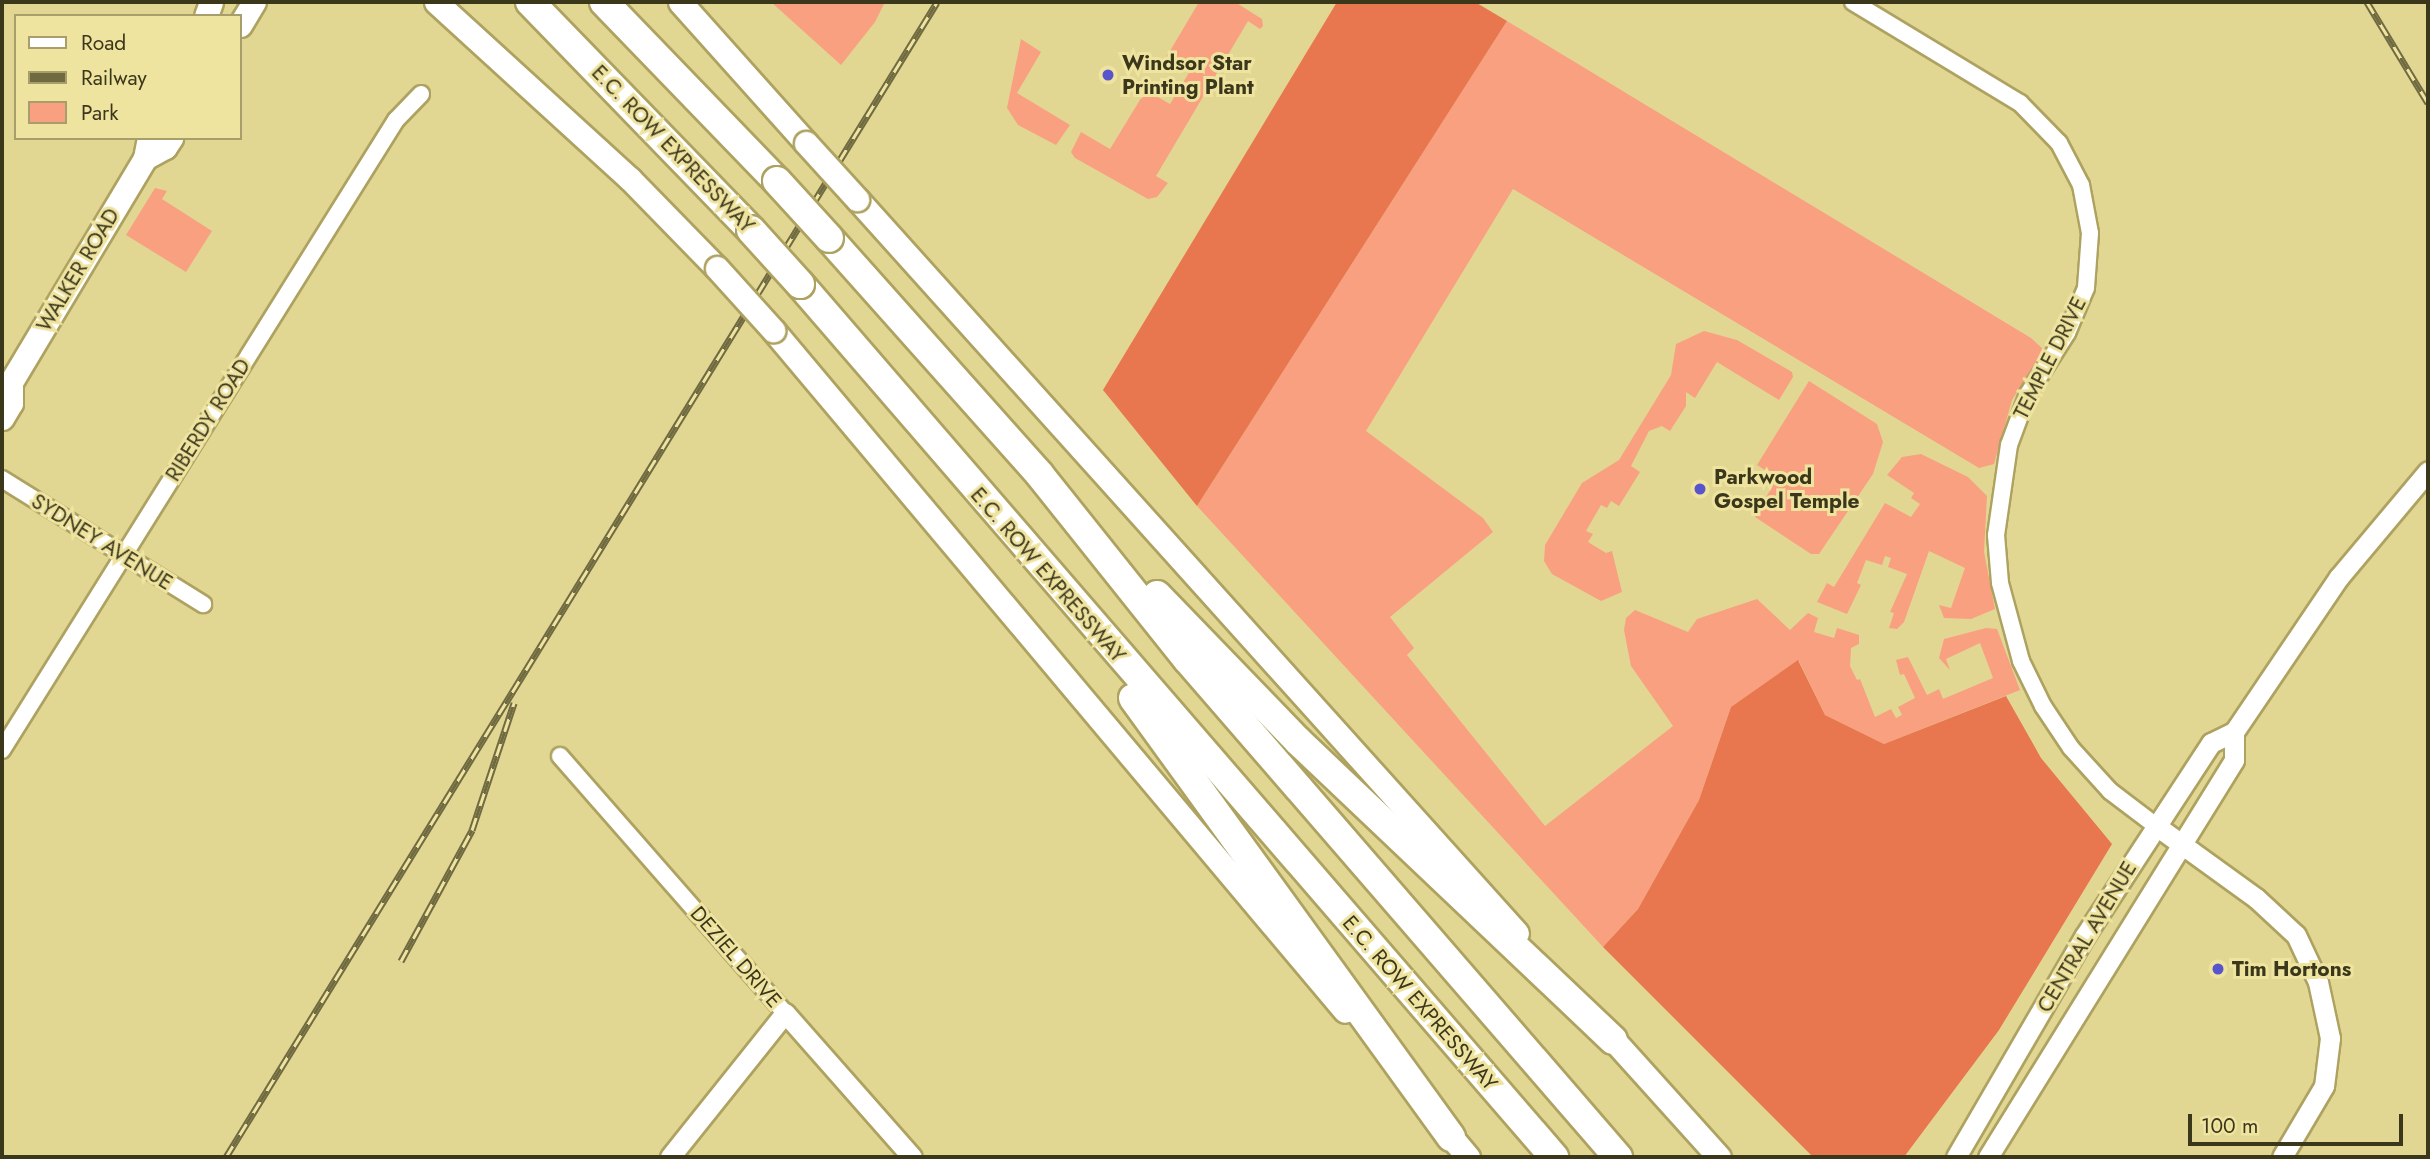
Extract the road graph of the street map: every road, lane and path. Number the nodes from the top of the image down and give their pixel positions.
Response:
1 (254, 2) edge
2 (436, 2) edge
3 (530, 2) edge
4 (604, 2) edge
5 (680, 2) edge
6 (1853, 2) edge
7 (242, 22) edge
8 (421, 94) dead end
9 (170, 140) edge
10 (147, 148) edge
11 (6, 384) edge
12 (2, 418) edge
13 (2428, 471) edge
14 (1040, 475) junction
15 (2, 479) edge
16 (123, 556) junction
17 (1038, 564) junction
18 (203, 604) dead end
19 (2234, 732) junction
20 (2, 750) edge
21 (560, 756) dead end
22 (2155, 825) junction
23 (2183, 844) junction
24 (785, 1013) junction
25 (1614, 1040) junction
26 (1459, 1147) edge
27 (670, 1157) edge
28 (912, 1157) edge
29 (1554, 1157) edge
30 (1618, 1157) edge
31 (1719, 1157) edge
32 (1956, 1157) edge
33 (1988, 1157) edge
34 (2282, 1157) edge

1 - 7 main road
2 - 26 main road, bridge
3 - 17 highway, E.C. ROW EXPRESSWAY, bridge
4 - 14 highway, bridge
5 - 25 main road, bridge
6 - 22 street, TEMPLE DRIVE
8 - 16 street, RIBERDY ROAD
9 - 10 main road, WALKER ROAD
10 - 11 main road, WALKER ROAD
11 - 12 main road, WALKER ROAD
13 - 19 street, CENTRAL AVENUE
14 - 25 highway
14 - 30 highway
15 - 16 street, SYDNEY AVENUE
16 - 18 street, SYDNEY AVENUE
16 - 20 street, RIBERDY ROAD
17 - 26 highway
17 - 29 highway, E.C. ROW EXPRESSWAY
19 - 22 street, CENTRAL AVENUE
19 - 23 street, CENTRAL AVENUE
21 - 24 street, DEZIEL DRIVE
22 - 23 street, TEMPLE DRIVE
22 - 32 street, CENTRAL AVENUE
23 - 33 street, CENTRAL AVENUE
23 - 34 street, TEMPLE DRIVE
24 - 27 street
24 - 28 street, DEZIEL DRIVE
25 - 31 main road

